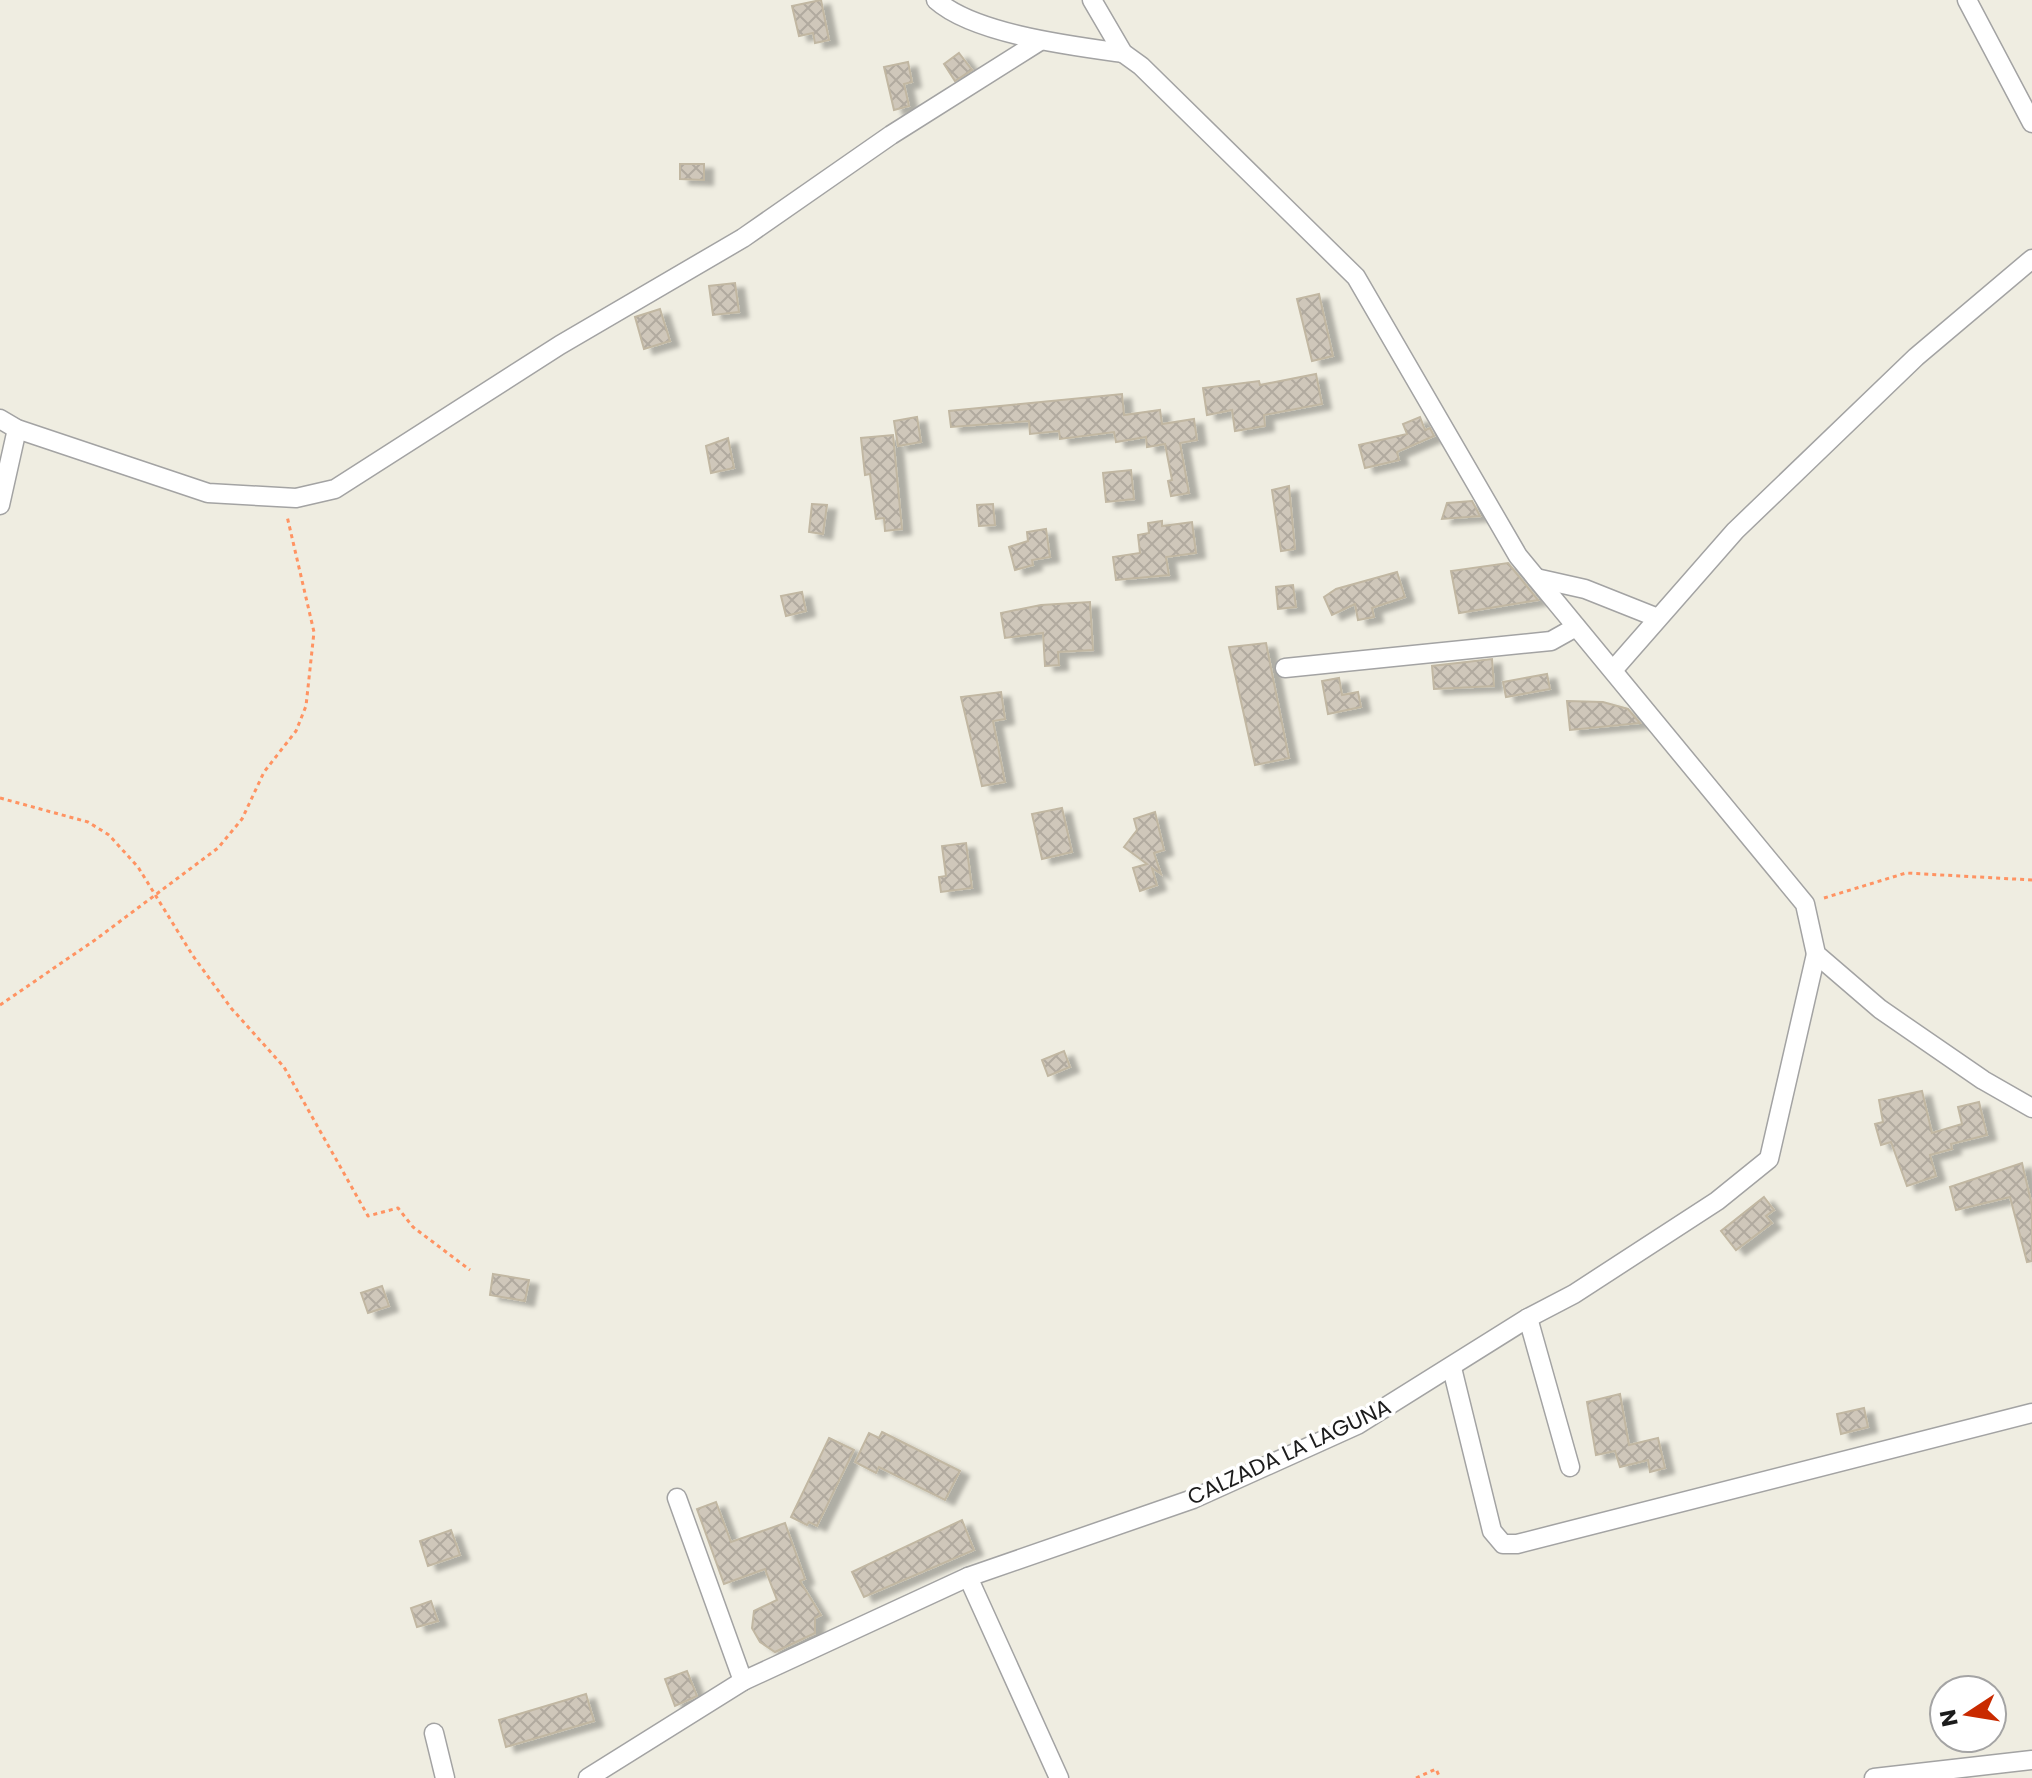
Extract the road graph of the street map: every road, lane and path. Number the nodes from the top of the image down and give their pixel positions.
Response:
1 (936, 0) edge
2 (1092, 0) edge
3 (1967, 0) edge
4 (1040, 41) junction
5 (1123, 53) junction
6 (2032, 123) edge
7 (2032, 259) edge
8 (0, 419) edge
9 (17, 429) junction
10 (283, 497) junction
11 (0, 505) edge
12 (1536, 578) junction
13 (1658, 618) junction
14 (1576, 627) junction
15 (1285, 668) dead end
16 (1614, 669) junction
17 (0, 798) edge
18 (2032, 880) edge
19 (155, 895) junction
20 (1805, 904) junction
21 (1816, 954) junction
22 (0, 1005) edge
23 (2032, 1108) edge
24 (470, 1270) dead end
25 (1528, 1318) junction
26 (1452, 1368) junction
27 (2032, 1413) edge
28 (1570, 1467) dead end
29 (677, 1498) dead end
30 (968, 1577) junction
31 (743, 1681) junction
32 (434, 1733) dead end
33 (2032, 1760) edge
34 (445, 1778) edge
35 (588, 1778) edge
36 (1059, 1778) edge
37 (1416, 1778) edge
38 (1440, 1778) edge
39 (1874, 1778) edge

1 - 4 street
2 - 5 street
3 - 6 street
4 - 5 street
4 - 10 street
5 - 12 street
7 - 13 street
8 - 9 street
9 - 10 street
9 - 11 street
10 - 19 path
12 - 13 street
12 - 14 street
13 - 16 street
14 - 15 street
14 - 16 street
16 - 20 street
17 - 19 path
18 - 20 path
19 - 22 path
19 - 24 path
20 - 21 street
21 - 23 street
21 - 25 street, CALZADA LA LAGUNA
25 - 26 street, CALZADA LA LAGUNA
25 - 28 street
26 - 27 street
26 - 30 street, CALZADA LA LAGUNA
29 - 31 street
30 - 31 street, CALZADA LA LAGUNA
30 - 36 street
31 - 35 street, CALZADA LA LAGUNA
32 - 34 street
33 - 39 street
37 - 38 path

